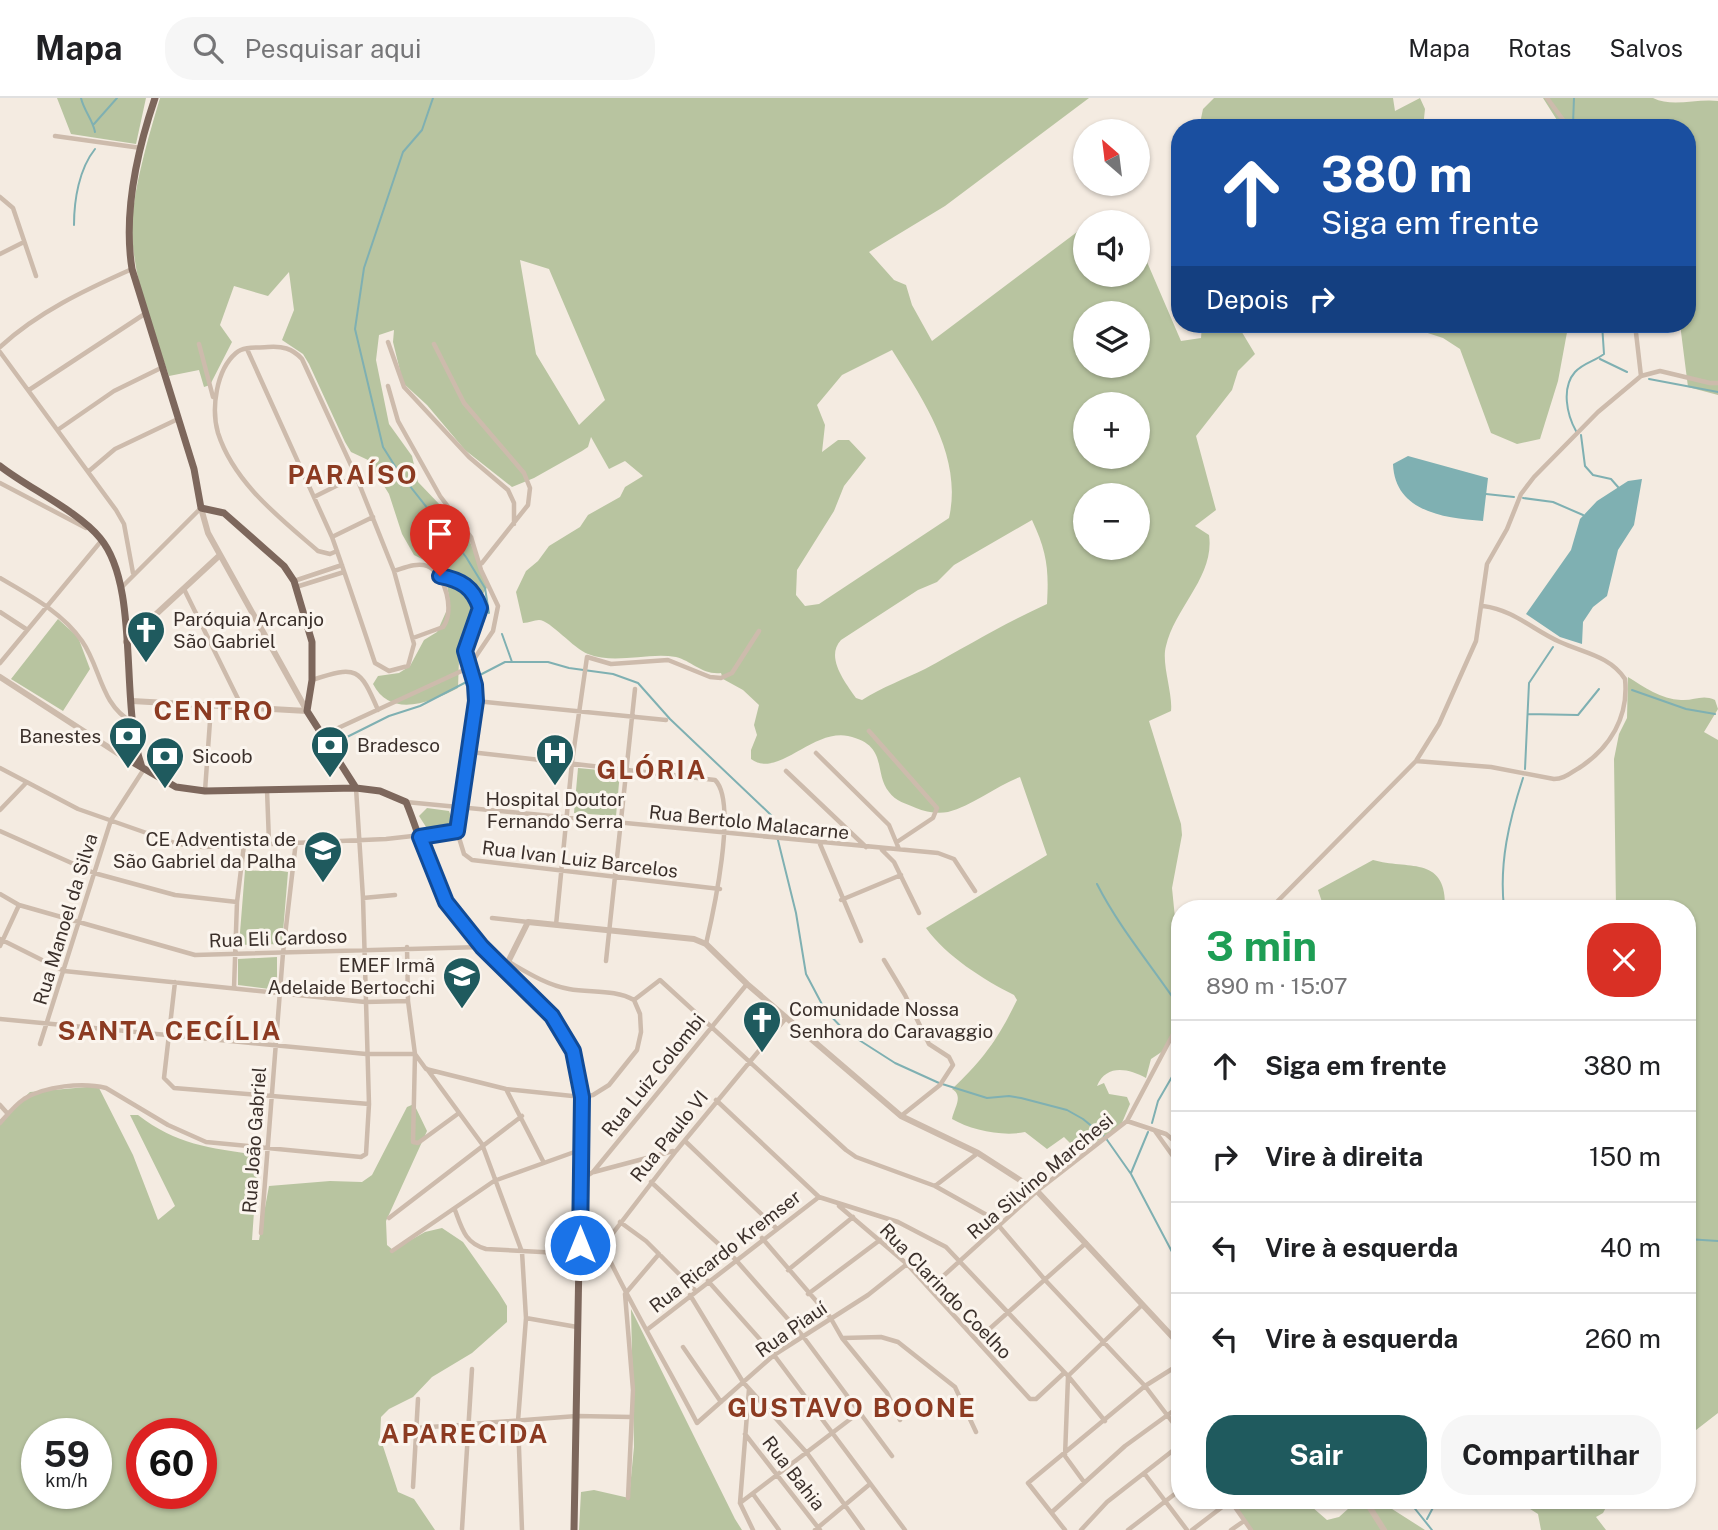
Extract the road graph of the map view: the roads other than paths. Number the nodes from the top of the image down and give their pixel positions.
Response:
1 (155, 98) edge
2 (1547, 98) edge
3 (1562, 119) edge
4 (55, 136) dead end
5 (142, 148) junction
6 (0, 197) edge
7 (24, 242) junction
8 (0, 254) edge
9 (132, 269) junction
10 (36, 276) dead end
11 (147, 313) junction
12 (1635, 333) edge
13 (388, 342) dead end
14 (199, 344) dead end
15 (433, 344) dead end
16 (0, 349) edge
17 (247, 349) junction
18 (163, 366) junction
19 (1641, 376) junction
20 (1718, 383) edge
21 (388, 386) dead end
22 (29, 390) junction
23 (214, 397) junction
24 (179, 418) junction
25 (58, 429) junction
26 (0, 466) edge
27 (89, 471) junction
28 (356, 476) junction
29 (0, 483) edge
30 (314, 497) junction
31 (201, 508) junction
32 (373, 517) junction
33 (514, 524) junction
34 (99, 537) junction
35 (332, 537) junction
36 (337, 551) junction
37 (220, 555) junction
38 (481, 563) junction
39 (342, 565) junction
40 (344, 572) junction
41 (394, 572) junction
42 (133, 573) junction
43 (440, 576) junction
44 (0, 578) edge
45 (295, 584) junction
46 (120, 589) junction
47 (184, 589) junction
48 (46, 605) junction
49 (1483, 606) junction
50 (0, 612) edge
51 (26, 629) junction
52 (760, 631) dead end
53 (413, 638) junction
54 (126, 642) junction
55 (0, 663) edge
56 (468, 668) junction
57 (0, 677) edge
58 (312, 680) junction
59 (635, 689) dead end
60 (132, 701) junction
61 (476, 701) junction
62 (242, 706) junction
63 (211, 707) junction
64 (378, 710) junction
65 (579, 711) junction
66 (309, 713) junction
67 (632, 717) junction
68 (666, 720) dead end
69 (132, 723) junction
70 (869, 731) dead end
71 (133, 732) junction
72 (322, 736) junction
73 (470, 752) junction
74 (816, 753) dead end
75 (122, 756) junction
76 (1416, 761) junction
77 (572, 762) junction
78 (0, 768) edge
79 (143, 768) junction
80 (626, 768) junction
81 (786, 771) dead end
82 (25, 784) junction
83 (356, 788) junction
84 (267, 790) junction
85 (205, 791) junction
86 (406, 802) junction
87 (461, 808) junction
88 (0, 810) edge
89 (567, 818) junction
90 (111, 820) junction
91 (620, 823) junction
92 (0, 831) edge
93 (457, 831) junction
94 (724, 835) junction
95 (420, 837) junction
96 (359, 839) junction
97 (296, 841) junction
98 (269, 842) junction
99 (897, 842) junction
100 (820, 844) junction
101 (244, 845) junction
102 (866, 847) junction
103 (882, 849) junction
104 (899, 849) junction
105 (562, 872) junction
106 (94, 873) junction
107 (901, 875) junction
108 (615, 877) junction
109 (720, 889) junction
110 (975, 891) dead end
111 (0, 894) edge
112 (395, 895) dead end
113 (363, 898) junction
114 (841, 900) junction
115 (1279, 900) edge
116 (237, 902) junction
117 (19, 905) junction
118 (919, 913) dead end
119 (492, 918) dead end
120 (79, 922) junction
121 (528, 922) junction
122 (556, 926) junction
123 (610, 930) junction
124 (2, 940) edge
125 (861, 941) dead end
126 (706, 944) junction
127 (0, 946) edge
128 (407, 947) junction
129 (482, 947) junction
130 (363, 949) junction
131 (283, 953) junction
132 (236, 955) junction
133 (884, 960) dead end
134 (606, 961) dead end
135 (507, 965) junction
136 (64, 971) junction
137 (175, 982) junction
138 (747, 984) junction
139 (234, 988) junction
140 (280, 994) junction
141 (634, 1000) junction
142 (408, 1001) junction
143 (366, 1002) junction
144 (786, 1018) junction
145 (0, 1019) edge
146 (711, 1025) junction
147 (46, 1026) junction
148 (168, 1033) junction
149 (1171, 1037) edge
150 (40, 1044) dead end
151 (276, 1045) junction
152 (366, 1054) junction
153 (415, 1054) junction
154 (748, 1061) junction
155 (426, 1069) junction
156 (506, 1089) junction
157 (272, 1096) junction
158 (582, 1097) junction
159 (716, 1100) junction
160 (369, 1104) junction
161 (0, 1105) edge
162 (459, 1113) junction
163 (8, 1114) junction
164 (522, 1116) junction
165 (901, 1116) junction
166 (1127, 1121) junction
167 (0, 1123) edge
168 (1154, 1130) junction
169 (1171, 1138) edge
170 (684, 1141) junction
171 (482, 1144) junction
172 (268, 1149) junction
173 (580, 1150) junction
174 (676, 1151) junction
175 (978, 1153) junction
176 (1171, 1154) edge
177 (543, 1161) junction
178 (593, 1172) junction
179 (579, 1180) junction
180 (494, 1181) junction
181 (651, 1182) junction
182 (935, 1186) junction
183 (1037, 1191) junction
184 (819, 1197) junction
185 (839, 1205) junction
186 (455, 1210) junction
187 (853, 1217) junction
188 (389, 1218) dead end
189 (620, 1222) junction
190 (999, 1226) junction
191 (775, 1227) junction
192 (261, 1233) dead end
193 (762, 1238) junction
194 (880, 1240) junction
195 (1087, 1243) junction
196 (602, 1244) junction
197 (392, 1251) dead end
198 (522, 1252) junction
199 (579, 1254) junction
200 (659, 1254) junction
201 (736, 1259) junction
202 (961, 1261) junction
203 (906, 1264) junction
204 (788, 1270) junction
205 (580, 1276) junction
206 (708, 1281) junction
207 (1046, 1281) junction
208 (930, 1288) junction
209 (695, 1290) junction
210 (625, 1294) junction
211 (808, 1294) junction
212 (690, 1295) junction
213 (1141, 1306) junction
214 (1008, 1312) junction
215 (830, 1317) junction
216 (526, 1318) junction
217 (579, 1327) junction
218 (648, 1329) junction
219 (802, 1335) junction
220 (1171, 1336) edge
221 (842, 1338) junction
222 (977, 1340) junction
223 (1103, 1342) junction
224 (682, 1347) dead end
225 (774, 1355) junction
226 (472, 1369) dead end
227 (1171, 1370) edge
228 (1066, 1374) junction
229 (743, 1382) junction
230 (1145, 1386) junction
231 (749, 1388) junction
232 (418, 1399) dead end
233 (721, 1402) junction
234 (861, 1411) junction
235 (1171, 1412) edge
236 (1167, 1415) junction
237 (577, 1416) junction
238 (631, 1417) junction
239 (900, 1420) dead end
240 (518, 1421) junction
241 (1105, 1421) junction
242 (1171, 1421) edge
243 (469, 1426) junction
244 (417, 1428) junction
245 (834, 1432) junction
246 (976, 1432) dead end
247 (745, 1434) junction
248 (1171, 1452) edge
249 (807, 1453) junction
250 (1065, 1455) junction
251 (892, 1456) dead end
252 (1144, 1473) junction
253 (779, 1474) junction
254 (1084, 1482) junction
255 (870, 1483) junction
256 (413, 1487) dead end
257 (753, 1494) junction
258 (1171, 1497) edge
259 (628, 1498) dead end
260 (1166, 1501) junction
261 (740, 1503) junction
262 (844, 1503) junction
263 (1171, 1507) edge
264 (1173, 1509) edge
265 (1218, 1509) edge
266 (1236, 1509) edge
267 (1371, 1509) edge
268 (1052, 1512) junction
269 (1244, 1521) junction
270 (462, 1529) edge
271 (817, 1529) edge
272 (522, 1530) edge
273 (574, 1530) edge
274 (752, 1530) edge
275 (779, 1530) edge
276 (863, 1530) edge
277 (905, 1530) edge
278 (1065, 1530) edge
279 (1081, 1530) edge
280 (1128, 1530) edge
281 (1190, 1530) edge
282 (1231, 1530) edge
283 (1251, 1530) edge
284 (1384, 1530) edge

1 - 5 main road
2 - 3 street
4 - 5 street
5 - 9 main road
6 - 7 street
7 - 8 street
7 - 10 street
9 - 11 main road
9 - 16 street
11 - 18 main road
11 - 22 street
12 - 19 street
13 - 33 street
14 - 23 street
15 - 33 street
16 - 22 street
17 - 23 street
17 - 28 street
17 - 30 street
18 - 24 main road
18 - 25 street
19 - 20 street
19 - 49 street
21 - 38 street
22 - 25 street
23 - 36 street
24 - 27 street
24 - 31 main road
25 - 27 street
26 - 34 main road
27 - 42 street
28 - 30 street
28 - 32 street
29 - 34 street
30 - 35 street
31 - 37 street
31 - 42 street
31 - 45 main road
32 - 35 street
32 - 41 street
33 - 38 street
34 - 46 main road
34 - 48 street
35 - 36 street
36 - 39 street
37 - 47 street
37 - 66 street
38 - 56 street
39 - 40 street
39 - 45 street
40 - 45 street
40 - 53 street
41 - 43 street
41 - 53 street
42 - 46 street
43 - 53 street
43 - 56 street
44 - 48 street
45 - 58 main road
46 - 54 main road
47 - 54 street
47 - 62 street
48 - 51 street
48 - 69 street
49 - 76 street
49 - 76 street
50 - 51 street
51 - 55 street
52 - 65 street
54 - 60 main road
56 - 61 street
56 - 64 street
57 - 75 street
58 - 64 street
58 - 66 main road
59 - 67 street
60 - 63 street
60 - 69 main road
61 - 65 street
61 - 73 street
62 - 63 street
62 - 66 street
63 - 85 street
64 - 72 street
65 - 67 street
65 - 77 street
66 - 72 main road
67 - 68 street
67 - 80 street
69 - 71 main road
70 - 99 street
71 - 75 main road
71 - 79 main road
72 - 83 main road
73 - 77 street
73 - 87 street
74 - 99 street
75 - 79 main road
76 - 115 street
77 - 80 street
77 - 89 street
78 - 82 street
79 - 85 main road
79 - 90 street, Rua Manoel da Silva
80 - 91 street
80 - 94 street
81 - 102 street
82 - 88 street
82 - 90 street
83 - 84 main road
83 - 86 main road
83 - 96 street
84 - 85 main road
84 - 98 street
86 - 87 street, Rua Bertolo Malacarne
86 - 95 main road
87 - 89 street, Rua Bertolo Malacarne
87 - 93 street
89 - 91 street, Rua Bertolo Malacarne
89 - 105 street
90 - 101 street
90 - 106 street, Rua Manoel da Silva
91 - 94 street, Rua Bertolo Malacarne
91 - 108 street
92 - 106 street
93 - 95 street
93 - 105 street, Rua Ivan Luiz Barcelos
94 - 100 street, Rua Bertolo Malacarne
94 - 109 street
95 - 96 street
95 - 129 main road
96 - 97 street
96 - 113 street
97 - 98 street
97 - 131 street, Rua João Gabriel
98 - 101 street
99 - 104 street
100 - 102 street, Rua Bertolo Malacarne
100 - 114 street
101 - 116 street
102 - 103 street, Rua Bertolo Malacarne
103 - 104 street, Rua Bertolo Malacarne
103 - 107 street
104 - 110 street, Rua Bertolo Malacarne
105 - 108 street, Rua Ivan Luiz Barcelos
105 - 122 street
106 - 116 street
106 - 120 street, Rua Manoel da Silva
107 - 114 street
107 - 118 street
108 - 109 street, Rua Ivan Luiz Barcelos
108 - 123 street
109 - 126 street
111 - 117 street, Rua Eli Cardoso
112 - 113 street
113 - 130 street
114 - 125 street
116 - 132 street
117 - 120 street, Rua Eli Cardoso
117 - 124 street
119 - 121 street
120 - 132 street, Rua Eli Cardoso
120 - 136 street, Rua Manoel da Silva
121 - 122 street
121 - 135 street
122 - 123 street
123 - 126 street
123 - 134 street
124 - 127 street
124 - 136 street
126 - 138 street
128 - 129 street, Rua Eli Cardoso
128 - 130 street, Rua Eli Cardoso
128 - 142 street
129 - 135 main road
130 - 131 street, Rua Eli Cardoso
130 - 143 street
131 - 132 street, Rua Eli Cardoso
131 - 140 street, Rua João Gabriel
132 - 139 street
133 - 165 street
135 - 141 street
135 - 158 main road
136 - 137 street
136 - 147 street, Rua Manoel da Silva
137 - 139 street
137 - 148 street
138 - 144 street
138 - 146 street, Rua Luiz Colombi
139 - 140 street
140 - 143 street
140 - 151 street, Rua João Gabriel
141 - 146 street
141 - 158 street
142 - 143 street
142 - 153 street
143 - 152 street
144 - 154 street, Rua Paulo VI
144 - 165 street
145 - 147 street
146 - 154 street
146 - 178 street, Rua Luiz Colombi
147 - 148 street
147 - 150 street, Rua Manoel da Silva
148 - 151 street
148 - 157 street
149 - 166 street, Rua Silvino Marchesi
151 - 152 street
151 - 157 street, Rua João Gabriel
152 - 153 street
152 - 160 street
153 - 155 street
153 - 162 street
154 - 159 street, Rua Paulo VI
154 - 182 street
155 - 156 street
155 - 162 street
156 - 158 street
156 - 164 street
157 - 160 street
157 - 172 street, Rua João Gabriel
158 - 173 main road
159 - 170 street, Rua Paulo VI
159 - 184 street
160 - 172 street
161 - 163 street
162 - 171 street
163 - 167 street
163 - 172 street
164 - 171 street
164 - 177 street
165 - 175 street
166 - 168 street
166 - 183 street, Rua Silvino Marchesi
168 - 169 street
168 - 176 street
170 - 174 street, Rua Paulo VI
170 - 191 street
171 - 180 street
171 - 188 street
172 - 192 street, Rua João Gabriel
173 - 177 street
173 - 179 main road
174 - 178 street
174 - 181 street, Rua Paulo VI
175 - 182 street
175 - 183 street
177 - 180 street
178 - 179 street, Rua Luiz Colombi
179 - 199 main road
180 - 186 street
180 - 198 street
181 - 189 street, Rua Paulo VI
181 - 201 street
182 - 190 street
183 - 190 street, Rua Silvino Marchesi
183 - 195 street
184 - 185 street
184 - 191 street, Rua Ricardo Kremser
185 - 187 street, Rua Clarindo Coelho
185 - 202 street
186 - 197 street
186 - 198 street
187 - 194 street, Rua Clarindo Coelho
187 - 204 street
189 - 196 street, Rua Paulo VI
189 - 200 street
190 - 202 street, Rua Silvino Marchesi
190 - 207 street
191 - 193 street, Rua Ricardo Kremser
193 - 201 street, Rua Ricardo Kremser
193 - 204 street
194 - 203 street, Rua Clarindo Coelho
194 - 211 street
195 - 207 street
195 - 213 street
196 - 205 street, Rua Paulo VI
196 - 210 street
198 - 199 street
198 - 216 street
199 - 205 main road
200 - 209 street
200 - 210 street
201 - 206 street, Rua Ricardo Kremser
201 - 219 street
202 - 208 street, Rua Silvino Marchesi
202 - 214 street
203 - 208 street, Rua Clarindo Coelho
203 - 215 street, Rua Piauí
204 - 211 street
205 - 217 main road
206 - 209 street, Rua Ricardo Kremser
206 - 225 street
207 - 214 street
207 - 223 street
208 - 222 street, Rua Clarindo Coelho
209 - 212 street, Rua Ricardo Kremser
210 - 218 street
210 - 238 street
211 - 215 street
212 - 218 street, Rua Ricardo Kremser
212 - 229 street
213 - 220 street
213 - 223 street
214 - 222 street
214 - 228 street
215 - 219 street, Rua Piauí
215 - 221 street
216 - 217 street
216 - 240 street
217 - 237 main road
218 - 233 street, Rua Piauí
219 - 225 street, Rua Piauí
219 - 234 street
221 - 239 street
221 - 246 street
222 - 228 street, Rua Clarindo Coelho
223 - 228 street
223 - 230 street
224 - 233 street
225 - 229 street, Rua Piauí
225 - 245 street
226 - 243 street
227 - 230 street
228 - 241 street
228 - 250 street
229 - 231 street
229 - 233 street, Rua Piauí
230 - 236 street
230 - 241 street
231 - 247 street
231 - 249 street
232 - 244 street
234 - 245 street
234 - 251 street
235 - 236 street
236 - 242 street
236 - 254 street
237 - 238 street
237 - 240 street
237 - 273 main road
238 - 259 street
240 - 243 street
240 - 272 street
241 - 250 street
243 - 244 street
243 - 270 street
244 - 256 street
245 - 249 street
245 - 255 street
247 - 253 street, Rua Bahia
247 - 261 street
248 - 252 street
249 - 253 street
249 - 262 street
250 - 254 street
250 - 268 street
252 - 260 street
252 - 279 street
253 - 257 street
253 - 271 street, Rua Bahia
254 - 268 street
255 - 262 street
255 - 277 street
257 - 261 street
257 - 275 street
258 - 260 street
260 - 263 street
260 - 280 street
261 - 274 street
262 - 271 street
262 - 276 street
264 - 281 street
265 - 281 street
266 - 269 street
267 - 284 street
268 - 278 street
269 - 282 street
269 - 283 street

